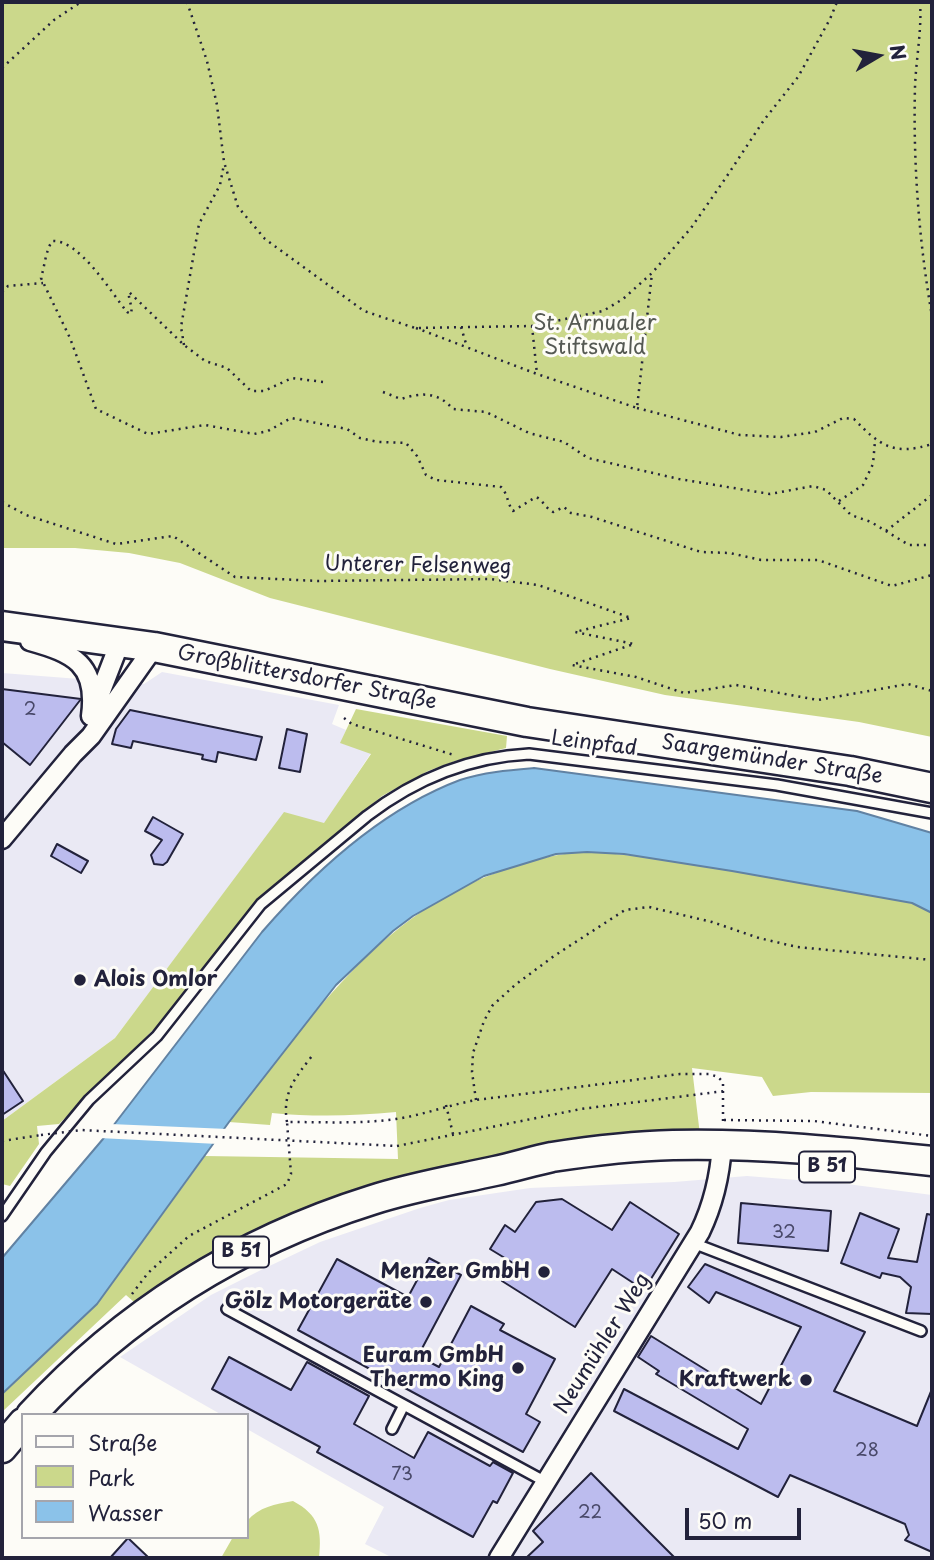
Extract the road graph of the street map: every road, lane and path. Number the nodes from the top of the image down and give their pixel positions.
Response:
1 (81, 2) edge
2 (187, 2) edge
3 (836, 2) edge
4 (920, 2) edge
5 (2, 68) edge
6 (224, 162) junction
7 (652, 273) junction
8 (43, 284) junction
9 (2, 292) edge
10 (932, 316) edge
11 (532, 326) junction
12 (461, 327) junction
13 (415, 328) junction
14 (184, 345) junction
15 (467, 347) junction
16 (537, 374) junction
17 (323, 382) dead end
18 (383, 392) dead end
19 (637, 408) junction
20 (875, 441) junction
21 (932, 444) edge
22 (932, 495) edge
23 (839, 501) junction
24 (2, 502) edge
25 (886, 531) junction
26 (932, 545) edge
27 (932, 575) edge
28 (2, 627) edge
29 (120, 642) junction
30 (154, 647) junction
31 (932, 691) edge
32 (91, 716) junction
33 (344, 718) dead end
34 (611, 735) joint
35 (74, 754) junction
36 (478, 762) junction
37 (932, 788) edge
38 (932, 813) edge
39 (2, 839) edge
40 (932, 960) edge
41 (312, 1056) dead end
42 (725, 1091) junction
43 (476, 1100) junction
44 (446, 1105) junction
45 (287, 1122) junction
46 (453, 1134) junction
47 (932, 1136) edge
48 (2, 1141) edge
49 (722, 1142) junction
50 (932, 1161) edge
51 (932, 1179) edge
52 (236, 1211) dead end
53 (2, 1216) edge
54 (693, 1243) junction
55 (227, 1309) dead end
56 (921, 1331) dead end
57 (404, 1405) junction
58 (33, 1413) edge
59 (21, 1425) edge
60 (392, 1429) dead end
61 (2, 1447) edge
62 (544, 1480) junction
63 (499, 1558) edge

1 - 5 path
2 - 6 path
3 - 7 path
4 - 10 path
6 - 13 path
6 - 14 path
7 - 11 path
7 - 19 path
8 - 9 path
8 - 14 path
8 - 27 path
11 - 12 path
11 - 16 path
12 - 13 path
12 - 15 path
13 - 15 path
14 - 17 path
15 - 16 path
16 - 19 path
18 - 23 path
19 - 20 path
20 - 21 path
20 - 23 path
22 - 25 path
23 - 25 path
24 - 31 path, Unterer Felsenweg
25 - 26 path
28 - 29 main road, Großblittersdorfer Straße
28 - 32 street
29 - 30 main road, Großblittersdorfer Straße
29 - 32 street
30 - 34 main road, Großblittersdorfer Straße
30 - 35 street
32 - 35 street
33 - 36 path
34 - 37 main road, Saargemünder Straße
35 - 39 street
36 - 38 lane, Leinpfad
36 - 53 lane, Leinpfad
40 - 43 path
41 - 45 path
42 - 43 path
42 - 46 path
42 - 49 path
43 - 44 path
44 - 45 path
44 - 46 path
45 - 52 path
46 - 48 path, bridge
47 - 49 path
49 - 50 main road, B 51
49 - 51 main road, B 51
49 - 54 street, Neumühler Weg
49 - 58 main road, B 51
54 - 56 lane
54 - 62 street, Neumühler Weg
55 - 57 lane
57 - 60 lane
57 - 62 lane
59 - 61 main road
62 - 63 street, Neumühler Weg

